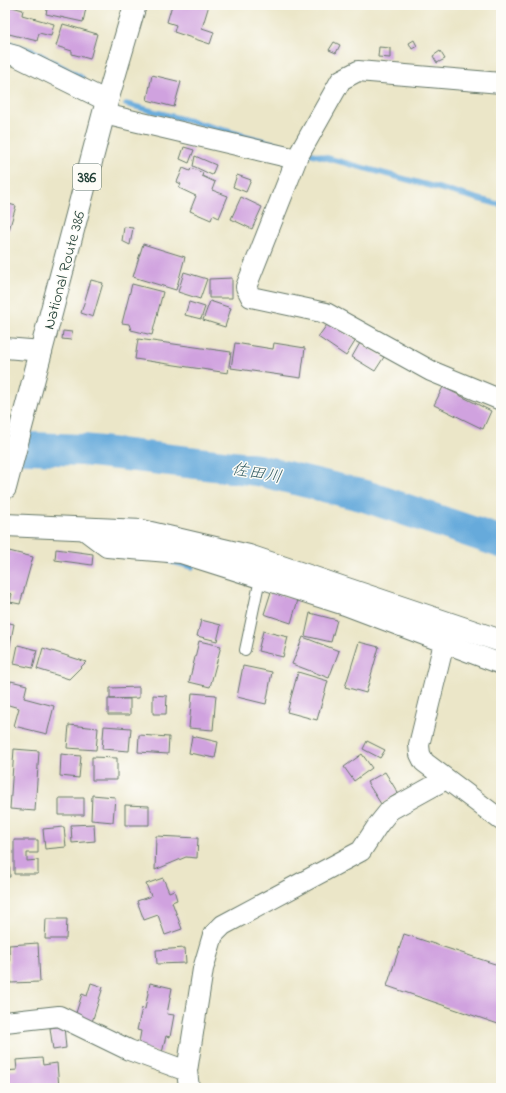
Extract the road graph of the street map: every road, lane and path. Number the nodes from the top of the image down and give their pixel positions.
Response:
1 (134, 5) edge
2 (5, 53) edge
3 (501, 83) edge
4 (105, 108) junction
5 (296, 159) junction
6 (5, 348) edge
7 (42, 350) junction
8 (501, 400) edge
9 (5, 488) edge
10 (5, 525) edge
11 (82, 528) junction
12 (260, 579) junction
13 (501, 641) edge
14 (443, 649) junction
15 (245, 650) dead end
16 (501, 664) edge
17 (446, 779) junction
18 (501, 820) edge
19 (5, 1022) edge
20 (188, 1079) edge

1 - 4 main road, National Route 386 / 386
2 - 4 street
3 - 5 street
4 - 5 street
4 - 7 main road, National Route 386 / 386
5 - 8 street
6 - 7 street
7 - 9 main road, National Route 386 / 386
10 - 11 main road
11 - 12 street
11 - 13 main road
12 - 14 street
12 - 15 lane
14 - 16 street
14 - 17 street
17 - 18 street
17 - 20 street
19 - 20 street

